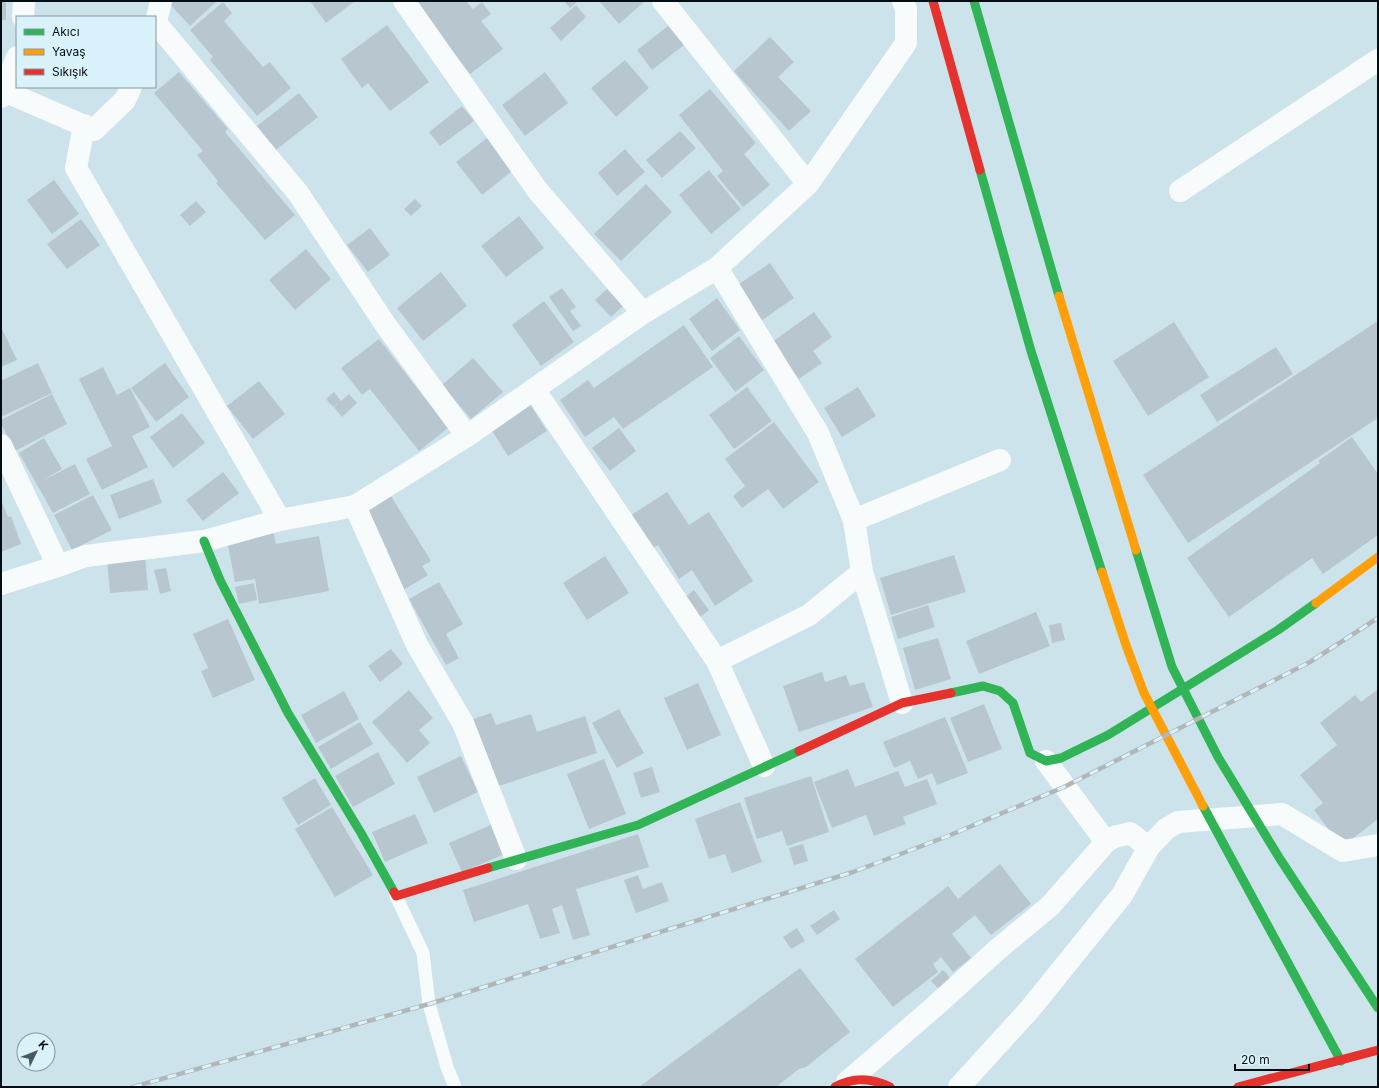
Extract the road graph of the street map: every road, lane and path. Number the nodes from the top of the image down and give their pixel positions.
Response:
1 (24, 1) edge
2 (161, 1) edge
3 (404, 1) edge
4 (663, 1) edge
5 (903, 1) edge
6 (933, 1) edge
7 (974, 1) edge
8 (23, 16) edge
9 (156, 20) edge
10 (156, 25) edge
11 (16, 59) edge
12 (1378, 60) edge
13 (131, 88) edge
14 (2, 94) edge
15 (84, 125) junction
16 (808, 184) junction
17 (1180, 191) dead end
18 (717, 268) junction
19 (643, 313) junction
20 (534, 389) junction
21 (467, 436) junction
22 (1, 445) edge
23 (1000, 460) dead end
24 (355, 506) junction
25 (280, 520) junction
26 (854, 520) junction
27 (204, 541) junction
28 (1378, 557) edge
29 (58, 566) junction
30 (862, 572) junction
31 (1, 584) edge
32 (717, 661) junction
33 (902, 703) junction
34 (1046, 760) junction
35 (764, 766) junction
36 (1106, 842) junction
37 (1378, 845) edge
38 (1148, 847) junction
39 (516, 859) junction
40 (396, 896) junction
41 (1378, 1008) edge
42 (1378, 1050) edge
43 (1341, 1061) junction
44 (841, 1084) edge
45 (455, 1087) edge
46 (890, 1087) edge
47 (959, 1087) edge
48 (1238, 1087) edge

1 - 8 street
2 - 9 street
3 - 19 street
4 - 16 street
5 - 16 street
6 - 43 street
7 - 41 street
10 - 21 street
11 - 14 street
12 - 17 street
13 - 15 street
14 - 15 street
15 - 25 street
16 - 18 street
18 - 19 street
18 - 26 street
19 - 20 street
20 - 21 street
20 - 32 street
21 - 24 street
22 - 29 street
23 - 26 street
24 - 25 street
24 - 39 street
25 - 27 street
26 - 30 street
27 - 29 street
27 - 40 street
28 - 34 street
29 - 31 street
30 - 32 street
30 - 33 street
32 - 35 street
33 - 34 street
33 - 35 street
34 - 36 street
35 - 39 street
36 - 38 street
36 - 44 street
37 - 38 street
38 - 47 street
39 - 40 street
40 - 45 lane
42 - 43 street
43 - 48 street
44 - 46 street

